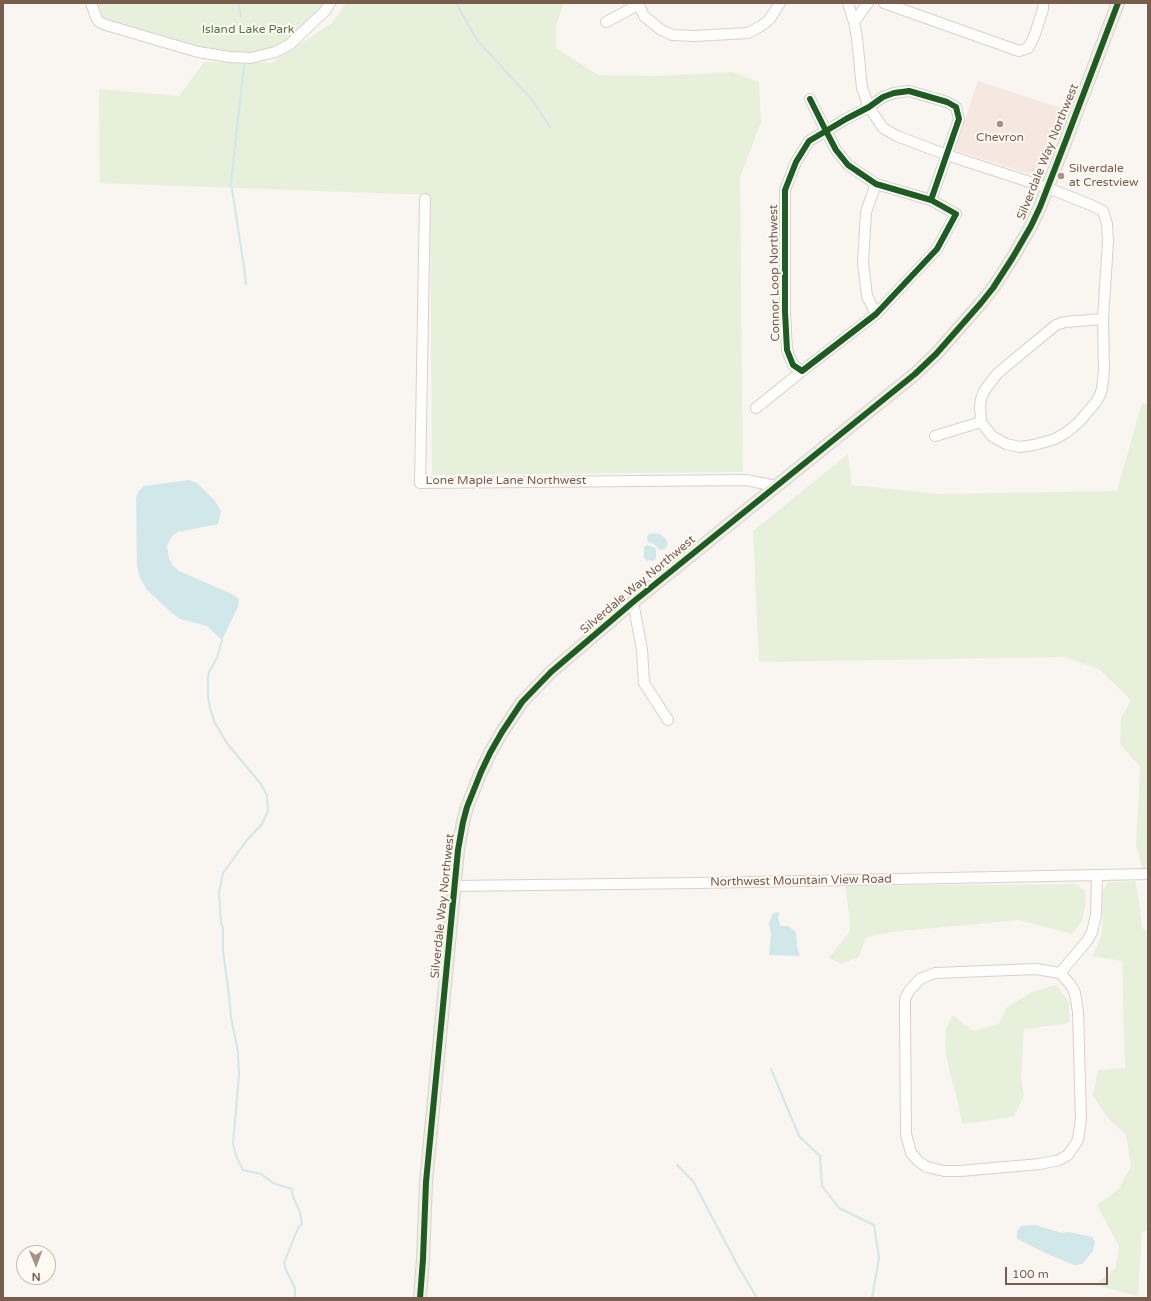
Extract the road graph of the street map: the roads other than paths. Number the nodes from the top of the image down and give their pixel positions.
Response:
1 (91, 3) edge
2 (330, 3) edge
3 (780, 3) edge
4 (848, 3) edge
5 (868, 3) edge
6 (884, 3) edge
7 (1043, 3) edge
8 (1118, 3) edge
9 (638, 4) edge
10 (606, 22) dead end
11 (854, 22) junction
12 (810, 99) dead end
13 (869, 107) junction
14 (826, 131) junction
15 (946, 155) junction
16 (876, 184) junction
17 (1048, 188) junction
18 (425, 199) dead end
19 (931, 200) junction
20 (876, 314) junction
21 (1103, 319) junction
22 (802, 372) junction
23 (756, 408) dead end
24 (981, 422) junction
25 (935, 436) dead end
26 (776, 486) junction
27 (633, 602) junction
28 (668, 720) dead end
29 (1148, 874) edge
30 (1097, 875) junction
31 (454, 886) junction
32 (1060, 973) junction
33 (420, 1298) edge

1 - 2 street
3 - 9 street
4 - 11 street
5 - 11 street
6 - 7 street
8 - 17 main road, Silverdale Way Northwest
9 - 10 street
11 - 13 street
12 - 14 street
13 - 14 street, Connor Loop Northwest
13 - 15 street
13 - 15 street, Connor Loop Northwest
14 - 16 street
14 - 22 street, Connor Loop Northwest
15 - 17 street
15 - 19 street, Connor Loop Northwest
16 - 19 street
16 - 20 street
17 - 21 street
17 - 26 main road, Silverdale Way Northwest
18 - 26 street, Lone Maple Lane Northwest
19 - 20 street
20 - 22 street
21 - 24 street
21 - 24 street
22 - 23 street
24 - 25 street
26 - 27 main road, Silverdale Way Northwest
27 - 28 street
27 - 31 main road, Silverdale Way Northwest
29 - 30 street, Northwest Mountain View Road
30 - 31 street, Northwest Mountain View Road
30 - 32 street
31 - 33 main road, Silverdale Way Northwest
32 - 32 street

